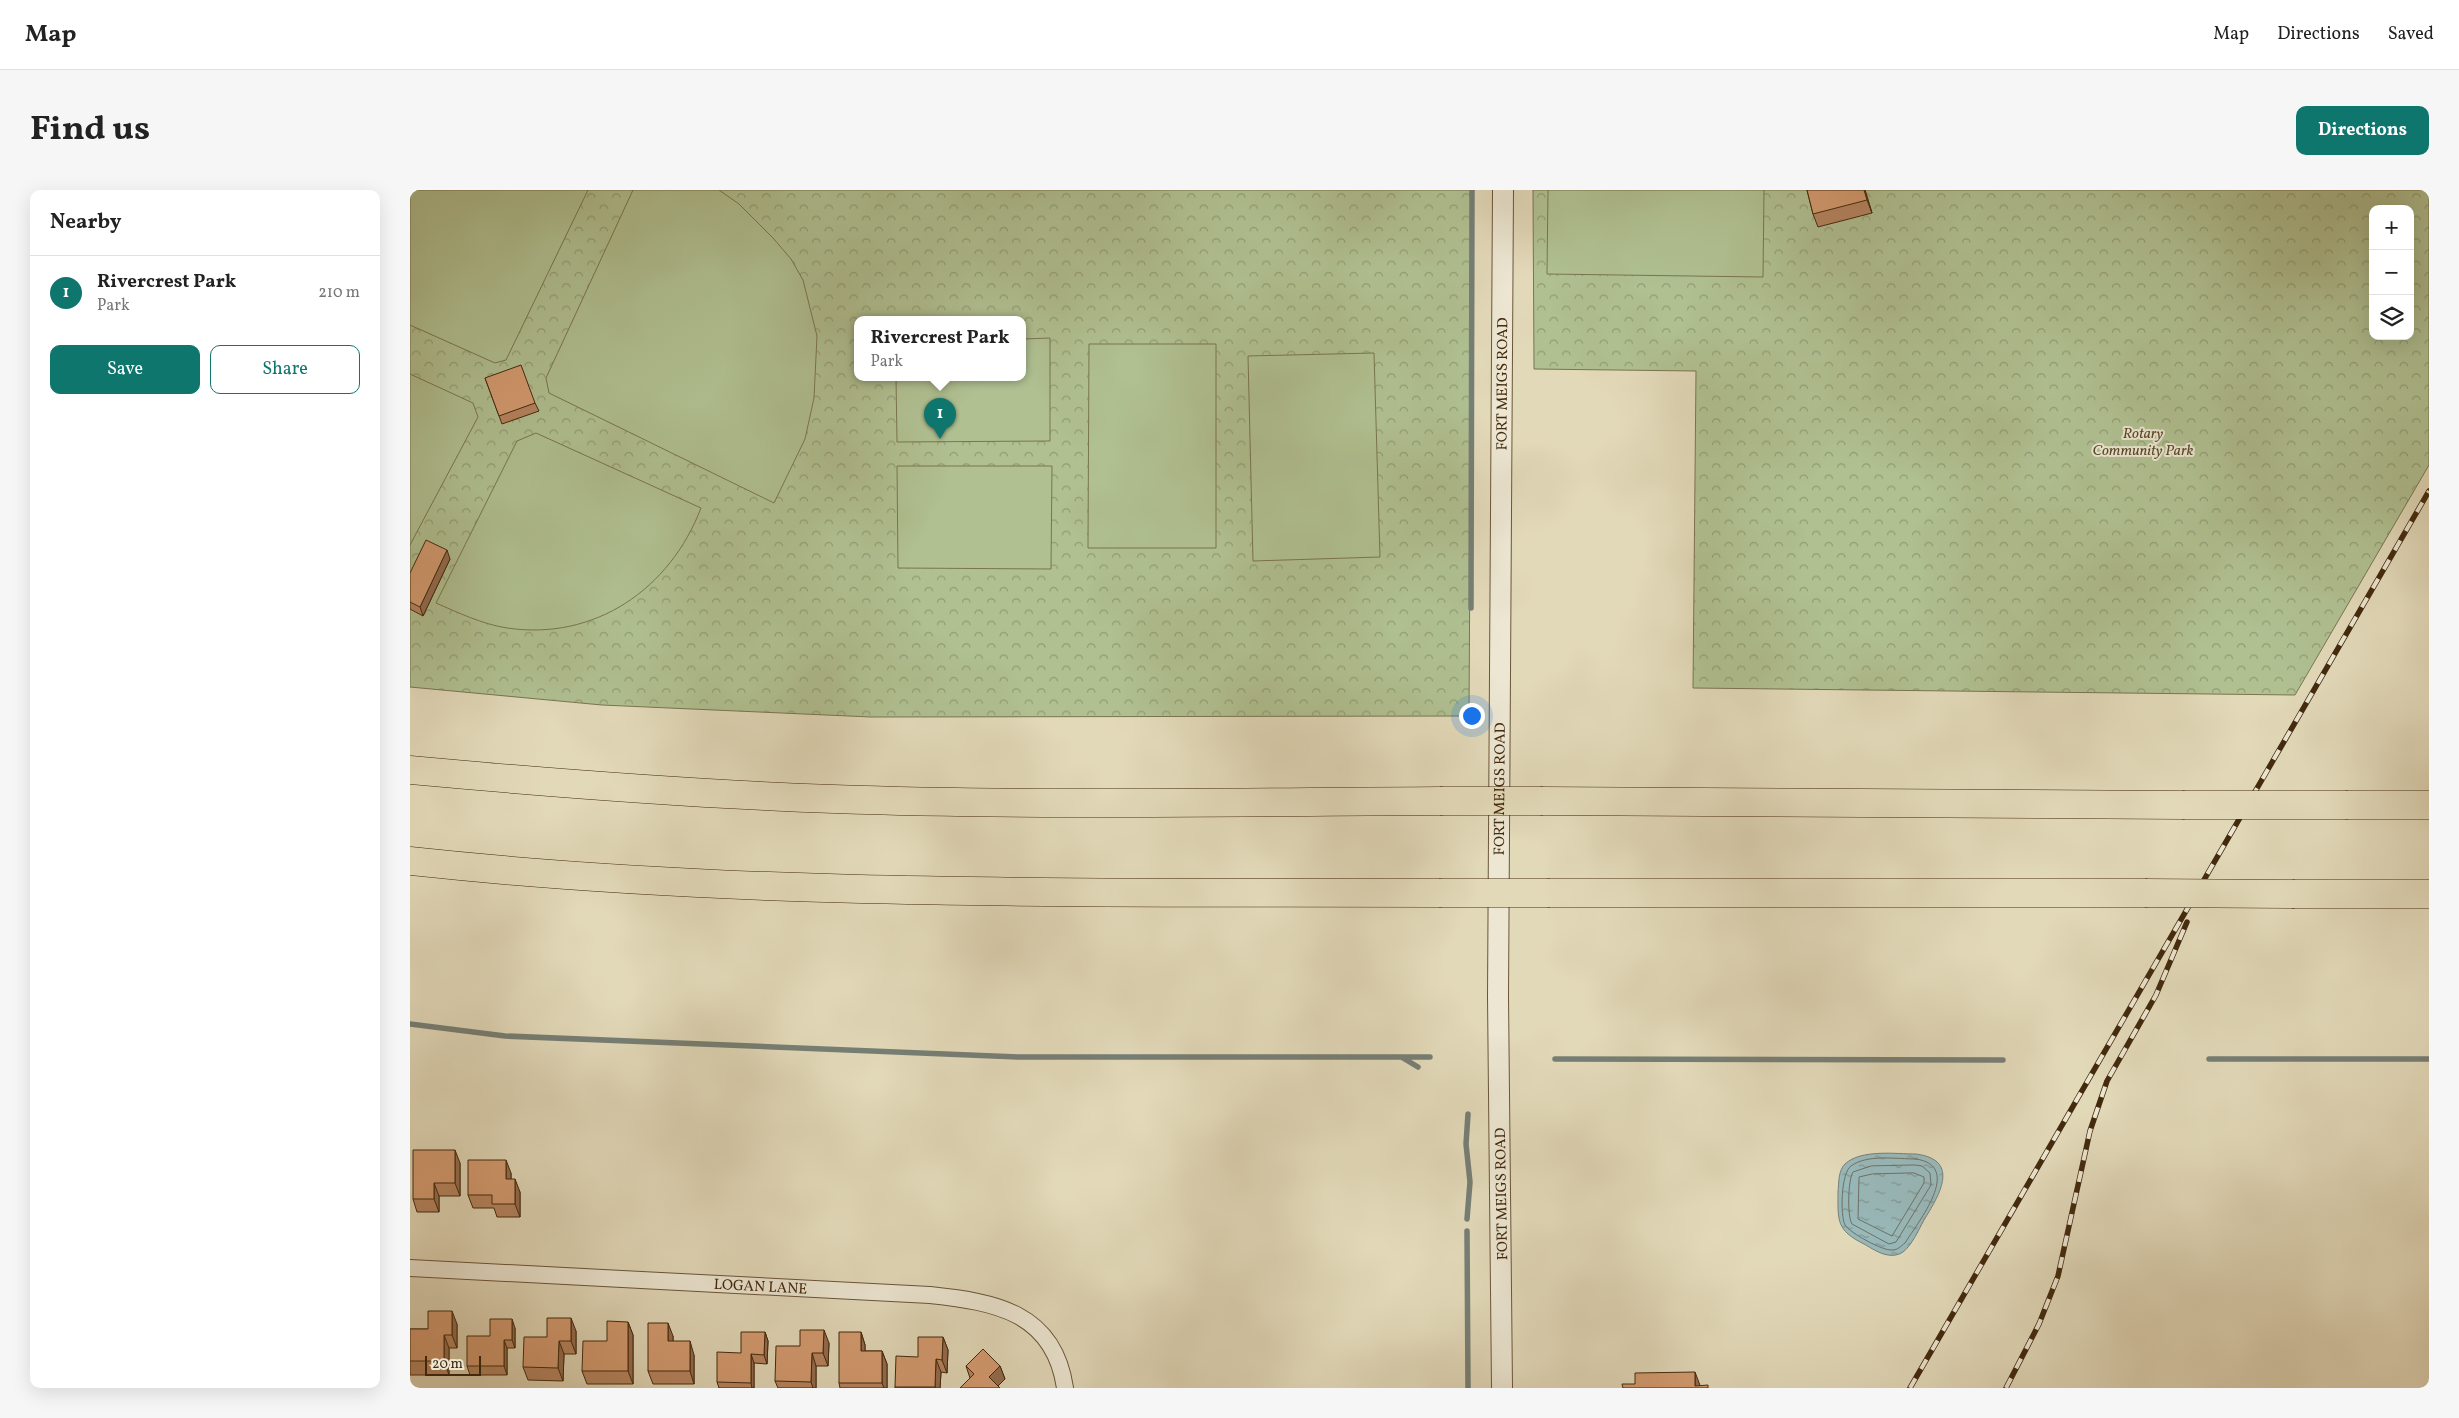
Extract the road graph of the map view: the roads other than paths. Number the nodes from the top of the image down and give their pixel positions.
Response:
1 (1503, 190) edge
2 (410, 770) edge
3 (2429, 805) edge
4 (410, 861) edge
5 (2429, 894) edge
6 (410, 1268) edge
7 (1065, 1388) edge
8 (1502, 1388) edge

1 - 8 street, FORT MEIGS ROAD
2 - 3 highway, bridge
4 - 5 highway, bridge
6 - 7 street, LOGAN LANE

